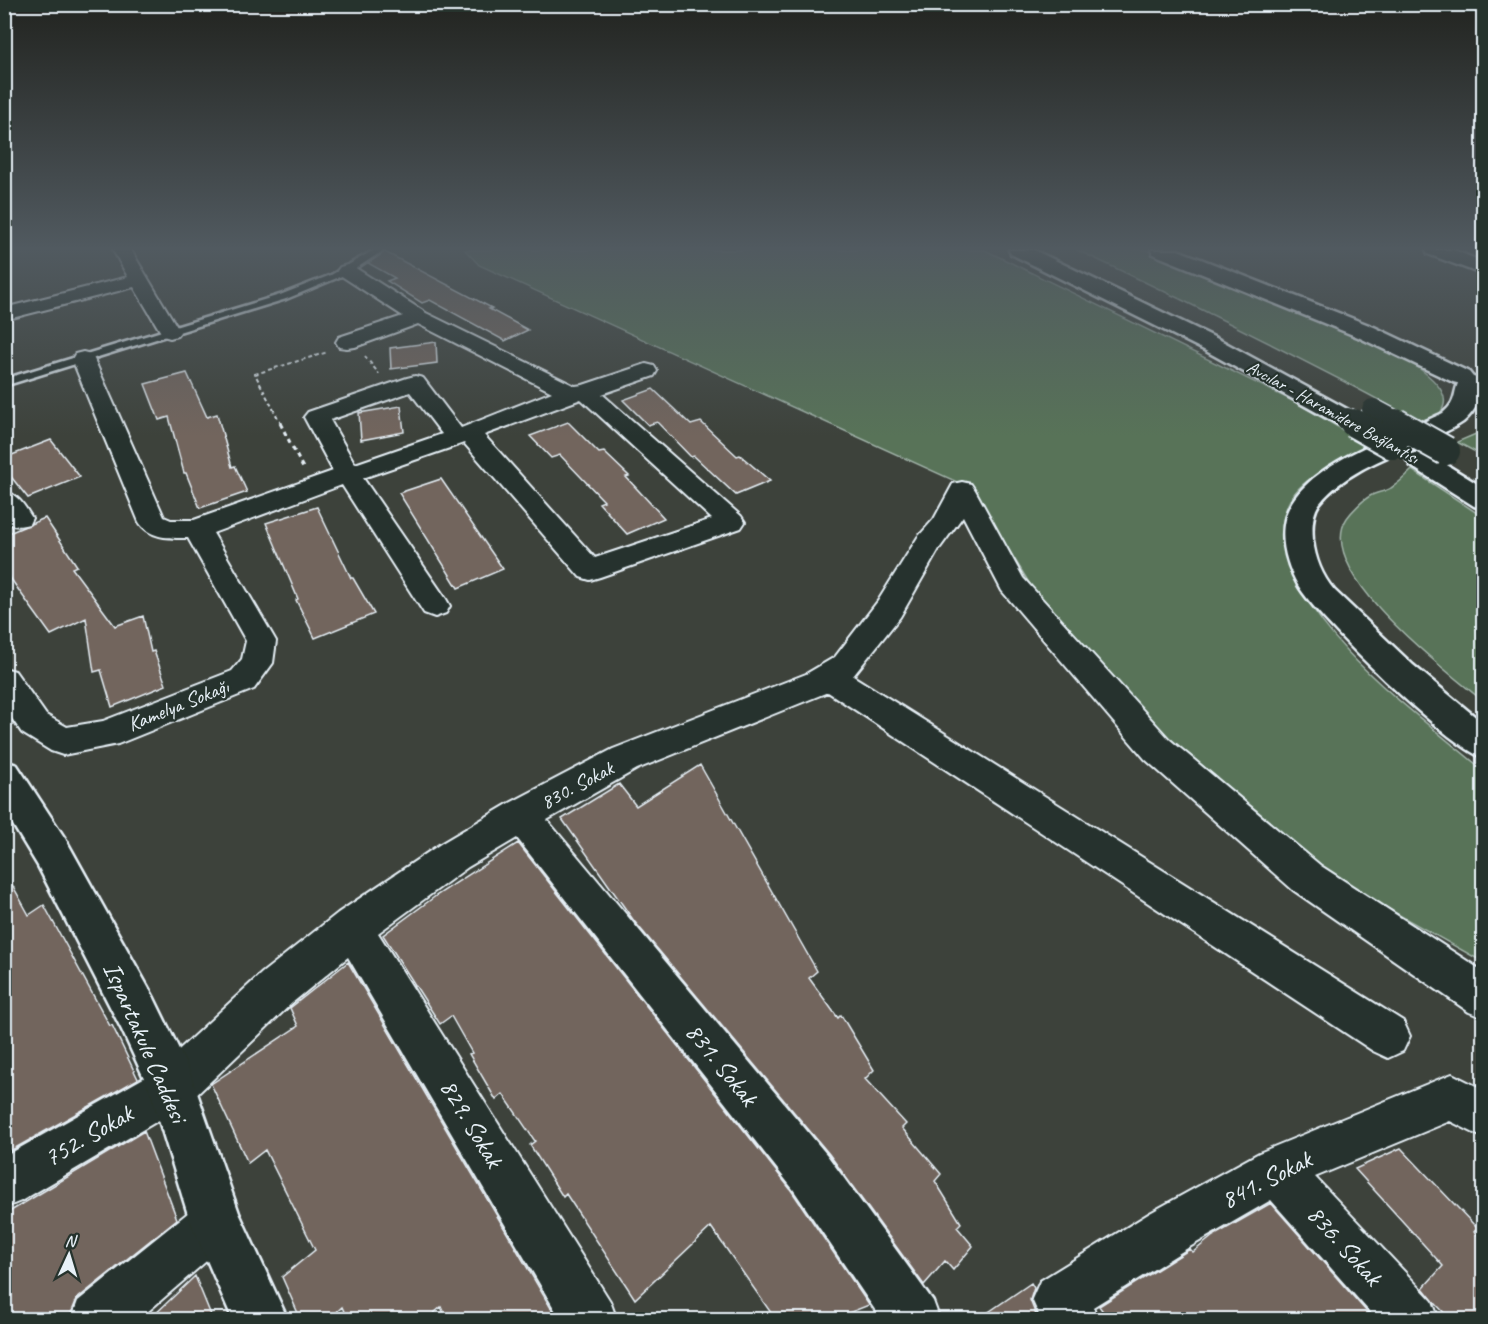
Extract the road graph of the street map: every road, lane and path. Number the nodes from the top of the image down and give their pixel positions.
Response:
1 (158, 312) edge
2 (236, 312) edge
3 (411, 312) edge
4 (1144, 312) edge
5 (1187, 312) edge
6 (1315, 312) edge
7 (1326, 312) edge
8 (419, 317) junction
9 (170, 332) junction
10 (355, 347) joint
11 (329, 352) dead end
12 (83, 359) junction
13 (646, 371) dead end
14 (1472, 375) edge
15 (4, 383) edge
16 (392, 391) junction
17 (578, 393) junction
18 (1354, 405) junction
19 (1484, 421) edge
20 (462, 435) junction
21 (348, 474) junction
22 (1484, 474) edge
23 (312, 487) junction
24 (1484, 500) edge
25 (197, 529) junction
26 (435, 606) dead end
27 (828, 676) junction
28 (4, 680) edge
29 (1484, 723) edge
30 (1484, 744) edge
31 (10, 797) edge
32 (521, 815) junction
33 (352, 927) junction
34 (1484, 997) edge
35 (1388, 1036) dead end
36 (172, 1087) junction
37 (1484, 1115) edge
38 (1276, 1170) junction
39 (4, 1184) edge
40 (216, 1221) junction
41 (1065, 1310) edge
42 (97, 1320) edge
43 (261, 1320) edge
44 (591, 1320) edge
45 (914, 1320) edge
46 (1413, 1320) edge

1 - 9 street
2 - 9 lane
3 - 8 street
4 - 18 main road, Avcılar - Haramidere Bağlantısı
5 - 18 main road, Avcılar - Haramidere Bağlantısı
6 - 14 main road
7 - 14 main road
8 - 10 street
8 - 17 street
9 - 12 lane
10 - 16 path
11 - 23 path
12 - 15 lane
12 - 25 street
13 - 17 street
14 - 30 main road
16 - 20 street
16 - 21 street
17 - 20 street
17 - 20 street
18 - 22 main road, Avcılar - Haramidere Bağlantısı, bridge
18 - 24 main road, Avcılar - Haramidere Bağlantısı, bridge
19 - 29 main road
20 - 21 street
21 - 23 street
21 - 26 street
23 - 25 street
25 - 28 street, Kamelya Sokağı
27 - 32 street, 830. Sokak
27 - 34 street, 830. Sokak
27 - 35 street
31 - 36 main road, Ispartakule Caddesi
32 - 33 street, 830. Sokak
32 - 45 street, 831. Sokak
33 - 36 street, 830. Sokak
33 - 44 street, 829. Sokak
36 - 39 street, 752. Sokak
36 - 40 main road, Ispartakule Caddesi
37 - 38 street, 841. Sokak
38 - 41 street, 841. Sokak
38 - 46 street, 836. Sokak
40 - 42 street
40 - 43 main road, Ispartakule Caddesi

